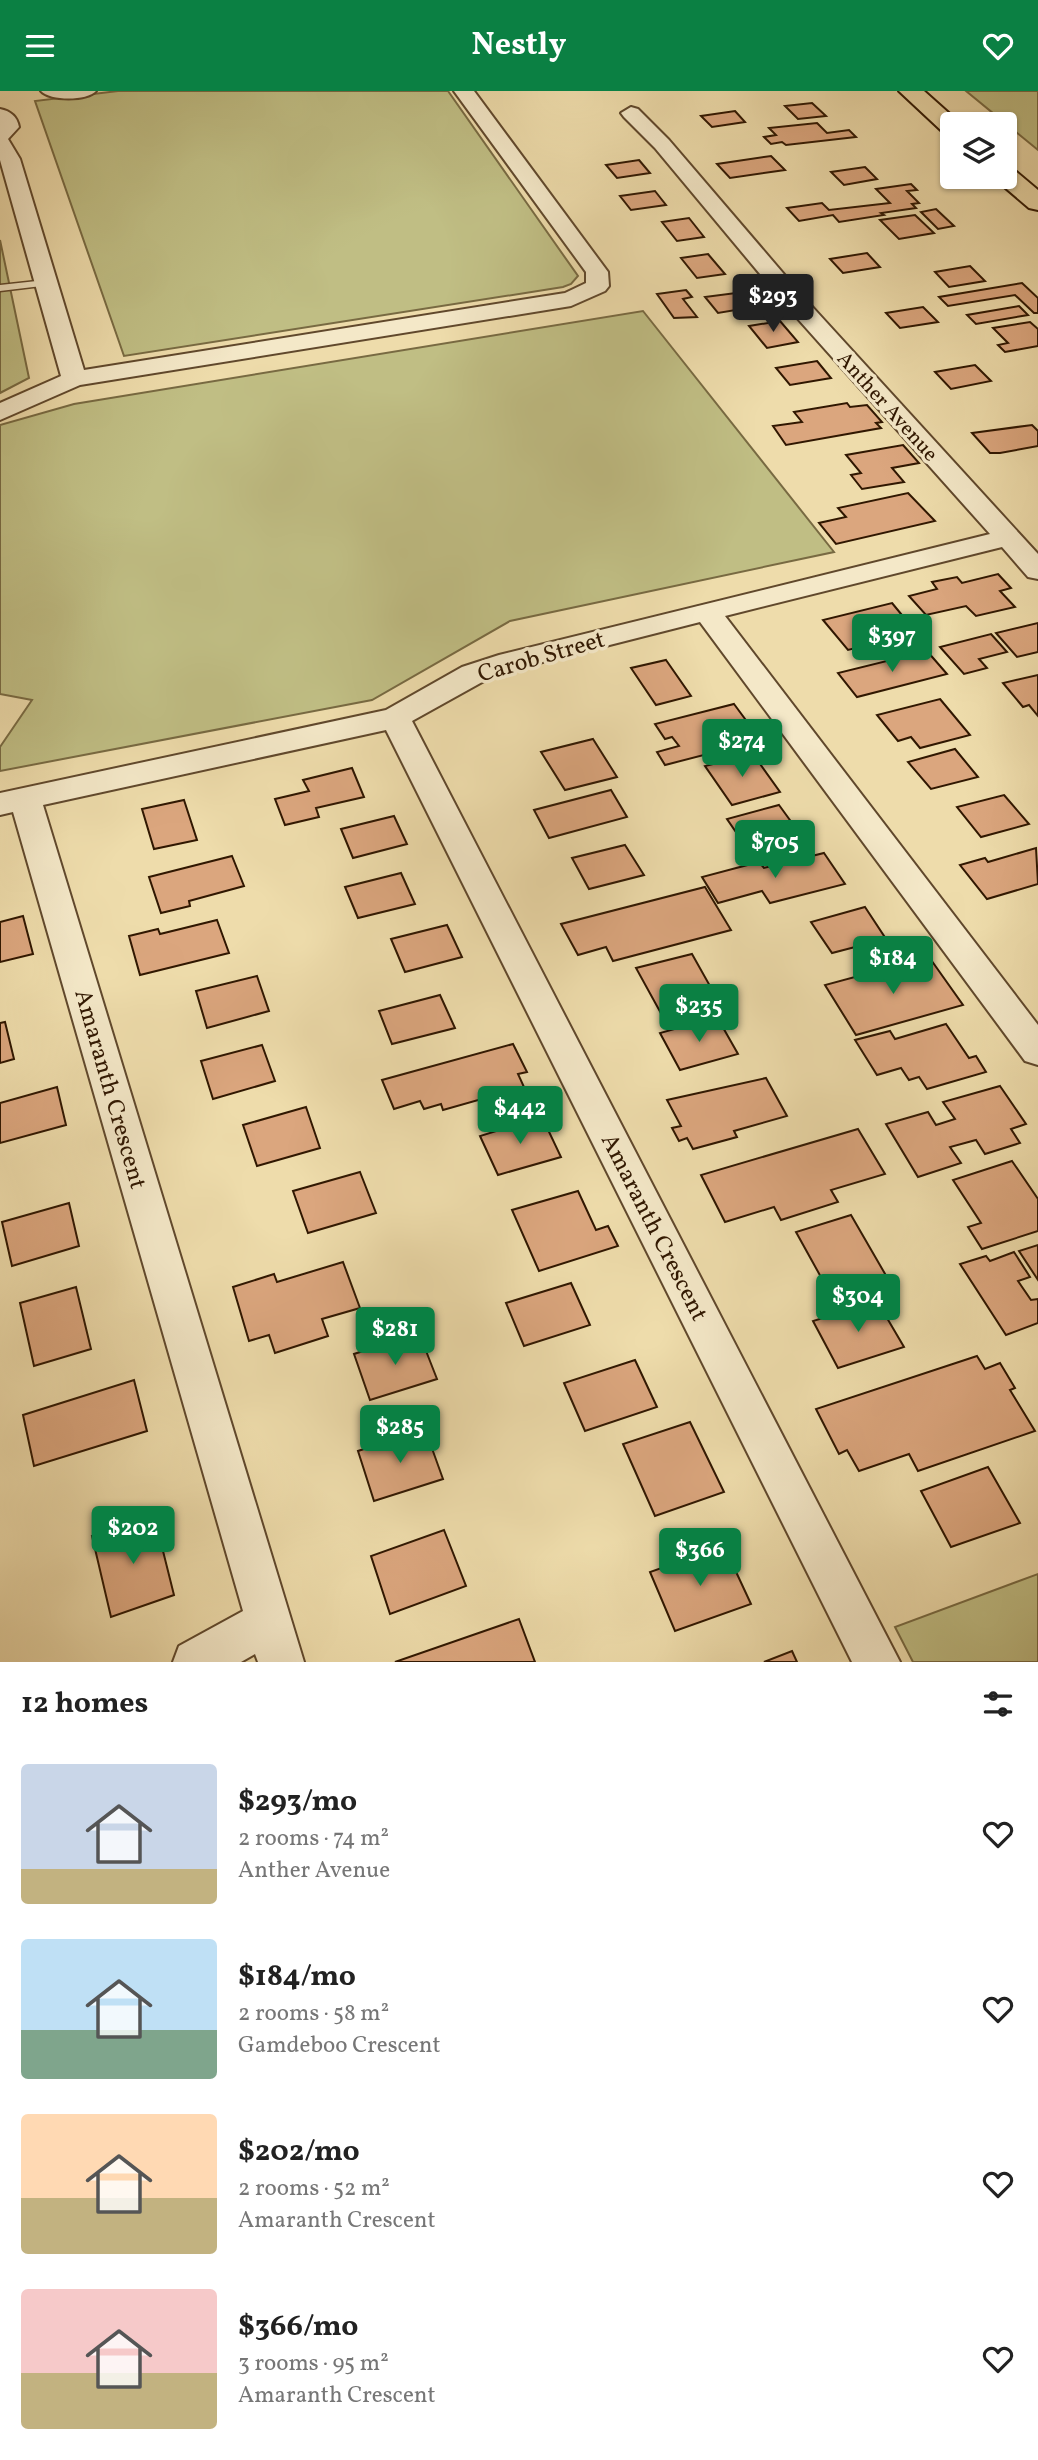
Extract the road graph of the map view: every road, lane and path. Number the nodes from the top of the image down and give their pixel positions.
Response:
1 (51, 91) edge
2 (86, 91) edge
3 (464, 91) edge
4 (910, 91) edge
5 (937, 91) edge
6 (962, 112) edge
7 (631, 113) dead end
8 (0, 115) edge
9 (940, 117) edge
10 (0, 136) edge
11 (0, 142) edge
12 (1017, 167) edge
13 (1038, 174) edge
14 (1017, 175) edge
15 (1038, 203) edge
16 (46, 283) junction
17 (0, 288) edge
18 (74, 379) junction
19 (0, 412) edge
20 (1006, 538) junction
21 (1038, 571) edge
22 (707, 612) junction
23 (395, 718) junction
24 (13, 801) edge
25 (1038, 1051) edge
26 (274, 1642) edge
27 (196, 1662) edge
28 (877, 1662) edge

1 - 2 street
3 - 18 street
4 - 9 highway
5 - 6 highway
7 - 20 street, Anther Avenue
8 - 10 street
11 - 16 street
12 - 13 highway
14 - 15 highway
16 - 17 lane
16 - 18 street
18 - 19 street
20 - 21 street, Anther Avenue
20 - 22 street, Carob Street
22 - 23 street, Carob Street
22 - 25 street
23 - 24 street, Carob Street
23 - 28 street, Amaranth Crescent
24 - 26 street, Amaranth Crescent
26 - 27 street

